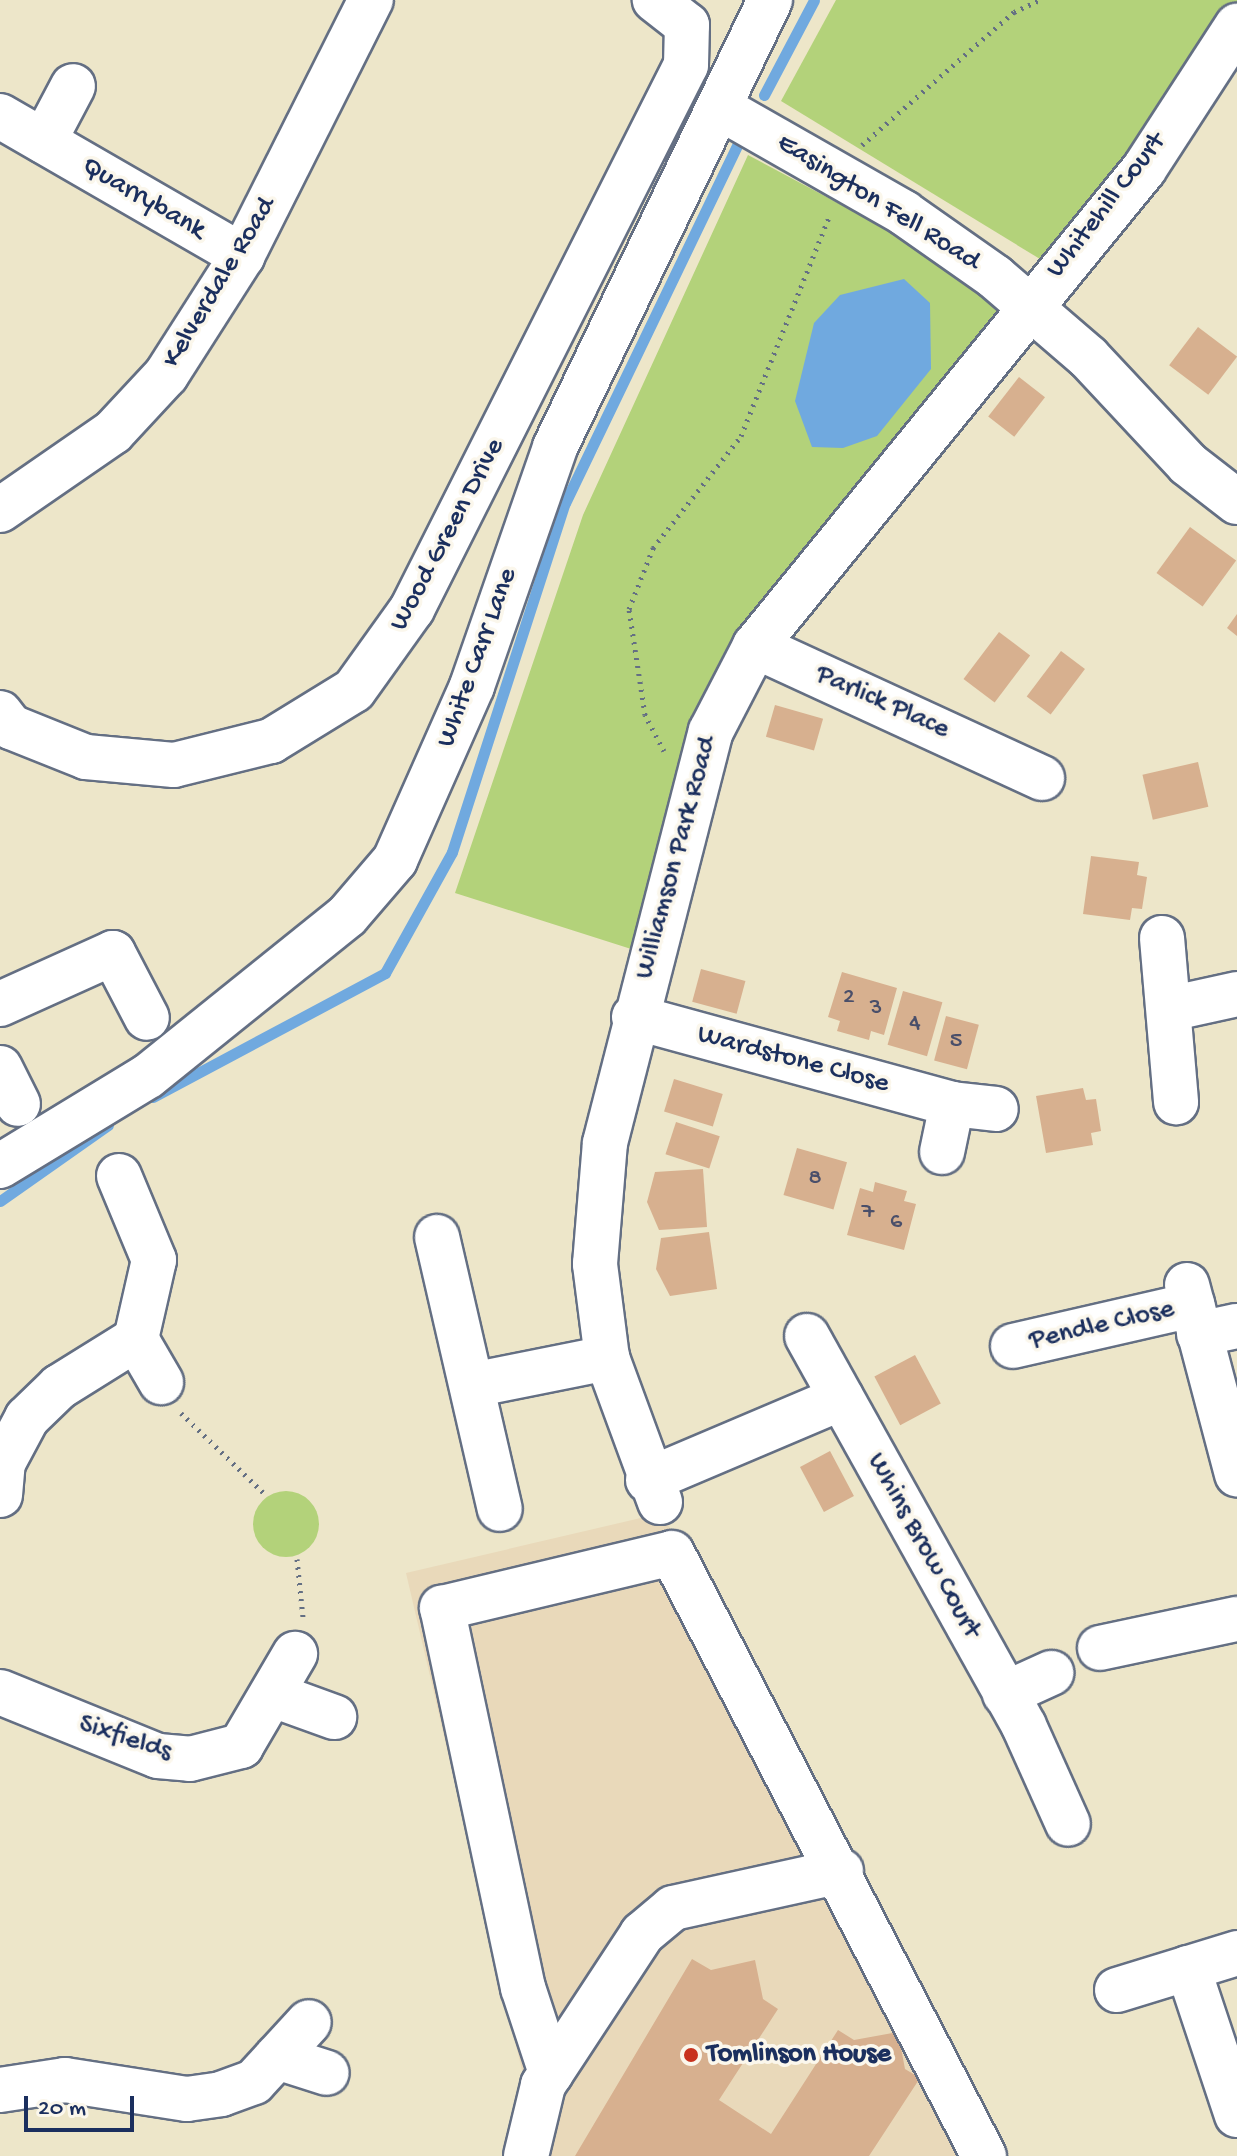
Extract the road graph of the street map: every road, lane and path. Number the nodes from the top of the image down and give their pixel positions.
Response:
1 (371, 0) edge
2 (770, 0) edge
3 (1040, 0) edge
4 (671, 13) edge
5 (1237, 26) edge
6 (73, 86) dead end
7 (722, 109) junction
8 (0, 116) edge
9 (44, 141) junction
10 (843, 177) junction
11 (242, 256) junction
12 (1028, 305) junction
13 (1237, 502) edge
14 (0, 510) edge
15 (755, 646) junction
16 (4, 725) edge
17 (1024, 757) dead end
18 (697, 781) junction
19 (1162, 938) dead end
20 (1237, 994) edge
21 (5, 1002) edge
22 (1169, 1009) junction
23 (634, 1017) junction
24 (147, 1018) dead end
25 (1176, 1102) dead end
26 (952, 1104) junction
27 (996, 1109) dead end
28 (942, 1152) dead end
29 (0, 1166) edge
30 (119, 1176) dead end
31 (437, 1237) dead end
32 (1204, 1312) edge
33 (807, 1336) dead end
34 (136, 1339) junction
35 (1013, 1346) dead end
36 (607, 1358) junction
37 (161, 1382) joint
38 (472, 1385) junction
39 (841, 1398) junction
40 (1237, 1474) edge
41 (0, 1495) edge
42 (266, 1495) dead end
43 (500, 1509) dead end
44 (297, 1559) dead end
45 (1237, 1619) edge
46 (1100, 1648) dead end
47 (295, 1654) joint
48 (1051, 1673) dead end
49 (0, 1692) edge
50 (1005, 1694) junction
51 (276, 1696) junction
52 (334, 1717) dead end
53 (1068, 1824) dead end
54 (841, 1871) junction
55 (1237, 1953) edge
56 (1188, 1968) junction
57 (1117, 1990) dead end
58 (309, 2022) dead end
59 (277, 2057) junction
60 (327, 2073) dead end
61 (551, 2073) junction
62 (0, 2090) edge
63 (1237, 2115) edge
64 (526, 2156) edge
65 (984, 2156) edge

1 - 11 street, Kelverdale Road
2 - 7 street, White Carr Lane
3 - 10 path
4 - 16 street, Wood Green Drive
5 - 12 street, Whitehill Court
6 - 9 street
7 - 10 street, Easington Fell Road
7 - 29 street, White Carr Lane
8 - 9 street, Quarrybank
9 - 11 street, Quarrybank
10 - 12 street, Easington Fell Road
10 - 18 path
11 - 14 street, Kelverdale Road
12 - 13 street, Easington Fell Road
12 - 15 street, Williamson Park Road
15 - 17 street, Parlick Place
15 - 18 street, Williamson Park Road
18 - 23 street, Williamson Park Road
19 - 22 street
20 - 22 street
21 - 24 street
22 - 25 street
23 - 26 street, Wardstone Close
23 - 36 street, Williamson Park Road
26 - 27 street, Wardstone Close
26 - 28 street
30 - 34 street
31 - 38 street
32 - 35 street, Pendle Close
32 - 40 street, Pendle Close
33 - 39 street, Whins Brow Court
34 - 37 street
34 - 41 street
36 - 38 street
36 - 39 street, Williamson Park Road
37 - 42 path
38 - 43 street
39 - 50 street, Whins Brow Court
44 - 47 path
45 - 46 street
47 - 51 street, Sixfields
48 - 50 street
49 - 51 street, Sixfields
50 - 53 street, Whins Brow Court
51 - 52 street
54 - 61 street
54 - 61 street
54 - 65 street
55 - 56 street
56 - 57 street
56 - 63 street
58 - 59 street
59 - 60 street
59 - 62 street
61 - 64 street

